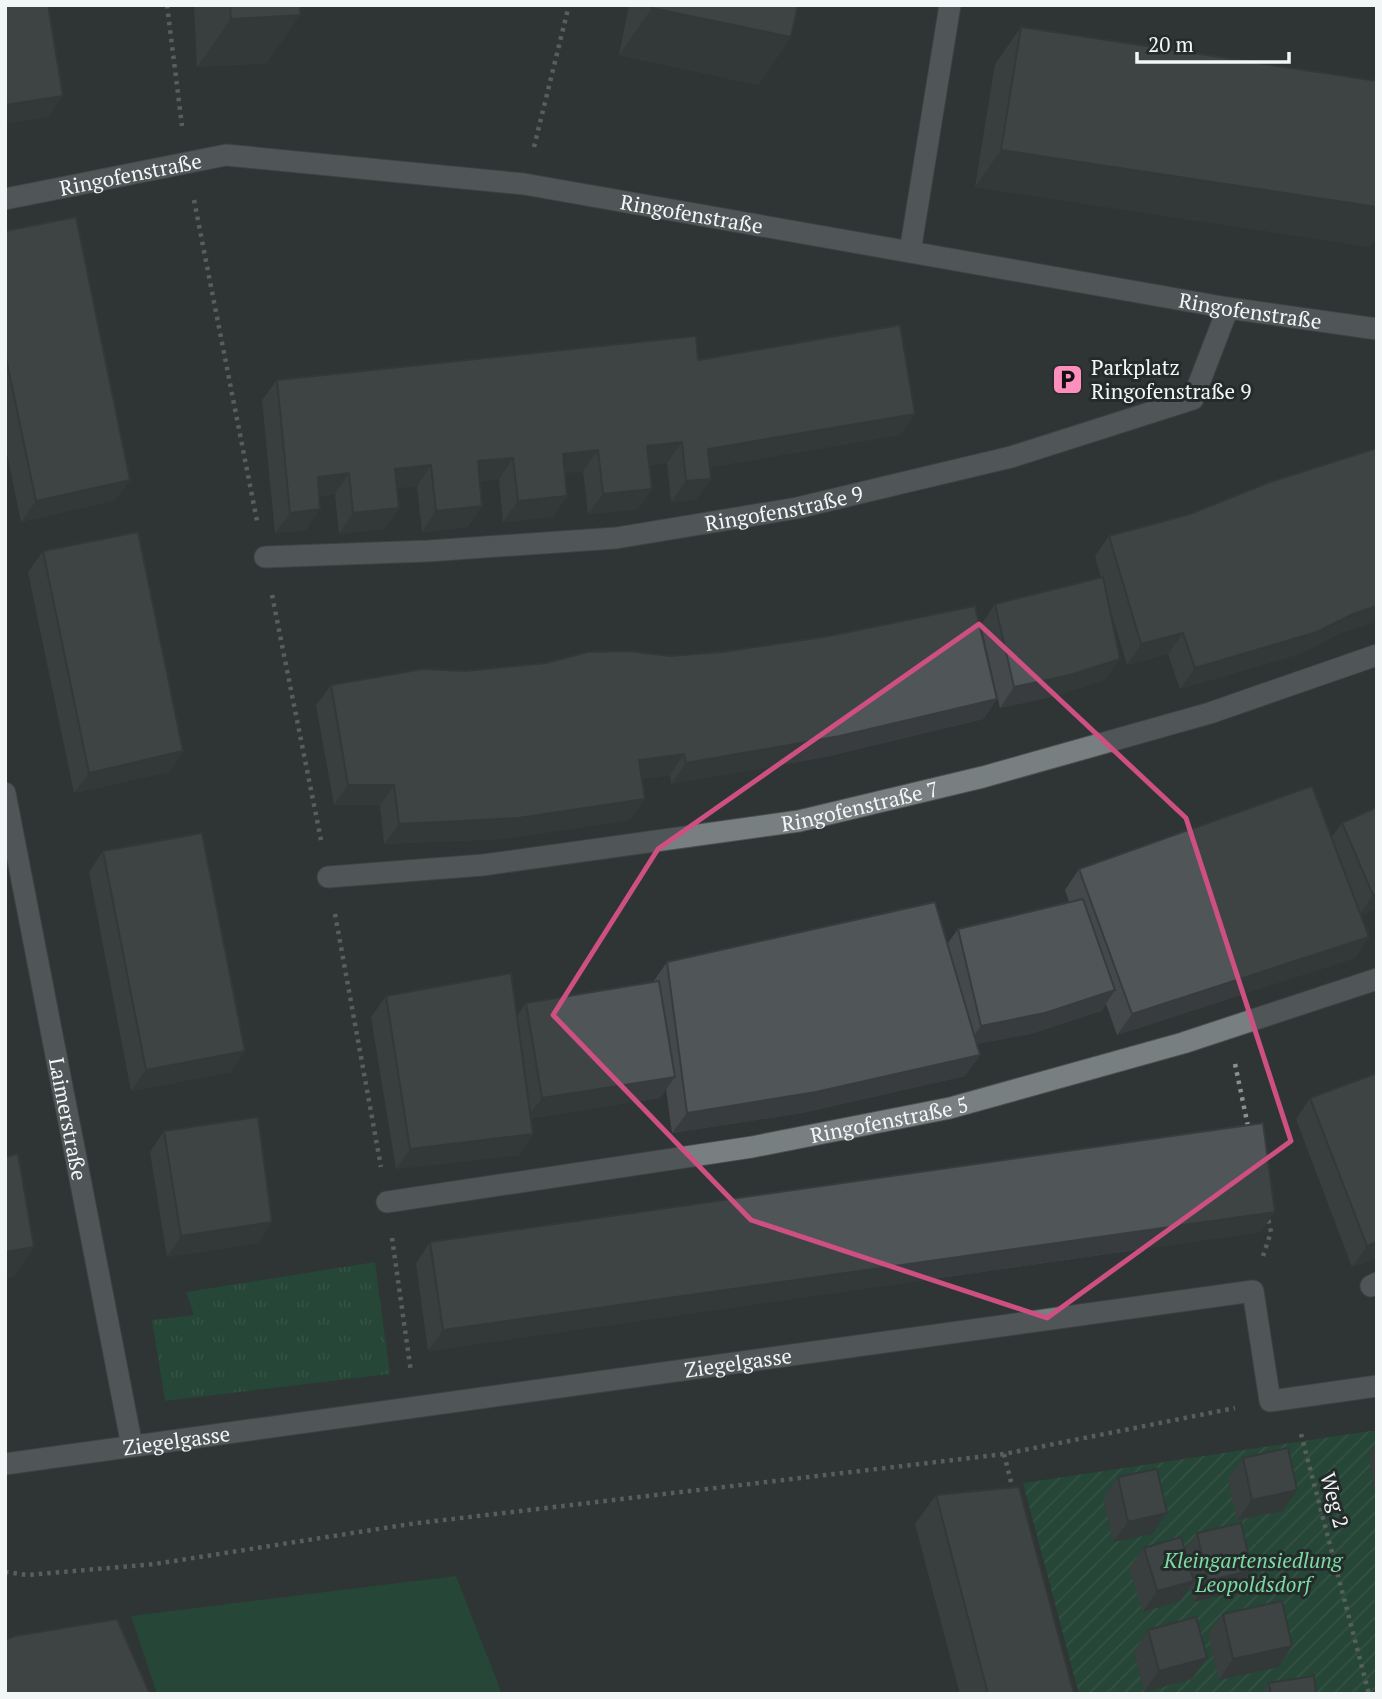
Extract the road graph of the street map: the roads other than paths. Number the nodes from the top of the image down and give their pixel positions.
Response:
1 (950, 5) edge
2 (5, 199) edge
3 (910, 252) junction
4 (1228, 308) junction
5 (1377, 329) edge
6 (265, 557) road end
7 (1377, 655) edge
8 (5, 793) edge
9 (328, 877) road end
10 (1377, 979) edge
11 (387, 1202) road end
12 (1377, 1386) edge
13 (132, 1446) junction
14 (5, 1464) edge

1 - 3 street
2 - 3 street, Ringofenstraße
3 - 4 street, Ringofenstraße
4 - 5 street, Ringofenstraße
4 - 6 street, Ringofenstraße 9
7 - 9 street, Ringofenstraße 7
8 - 13 street, Laimerstraße
10 - 11 street, Ringofenstraße 5
12 - 13 street, Ziegelgasse
13 - 14 street, Ziegelgasse

